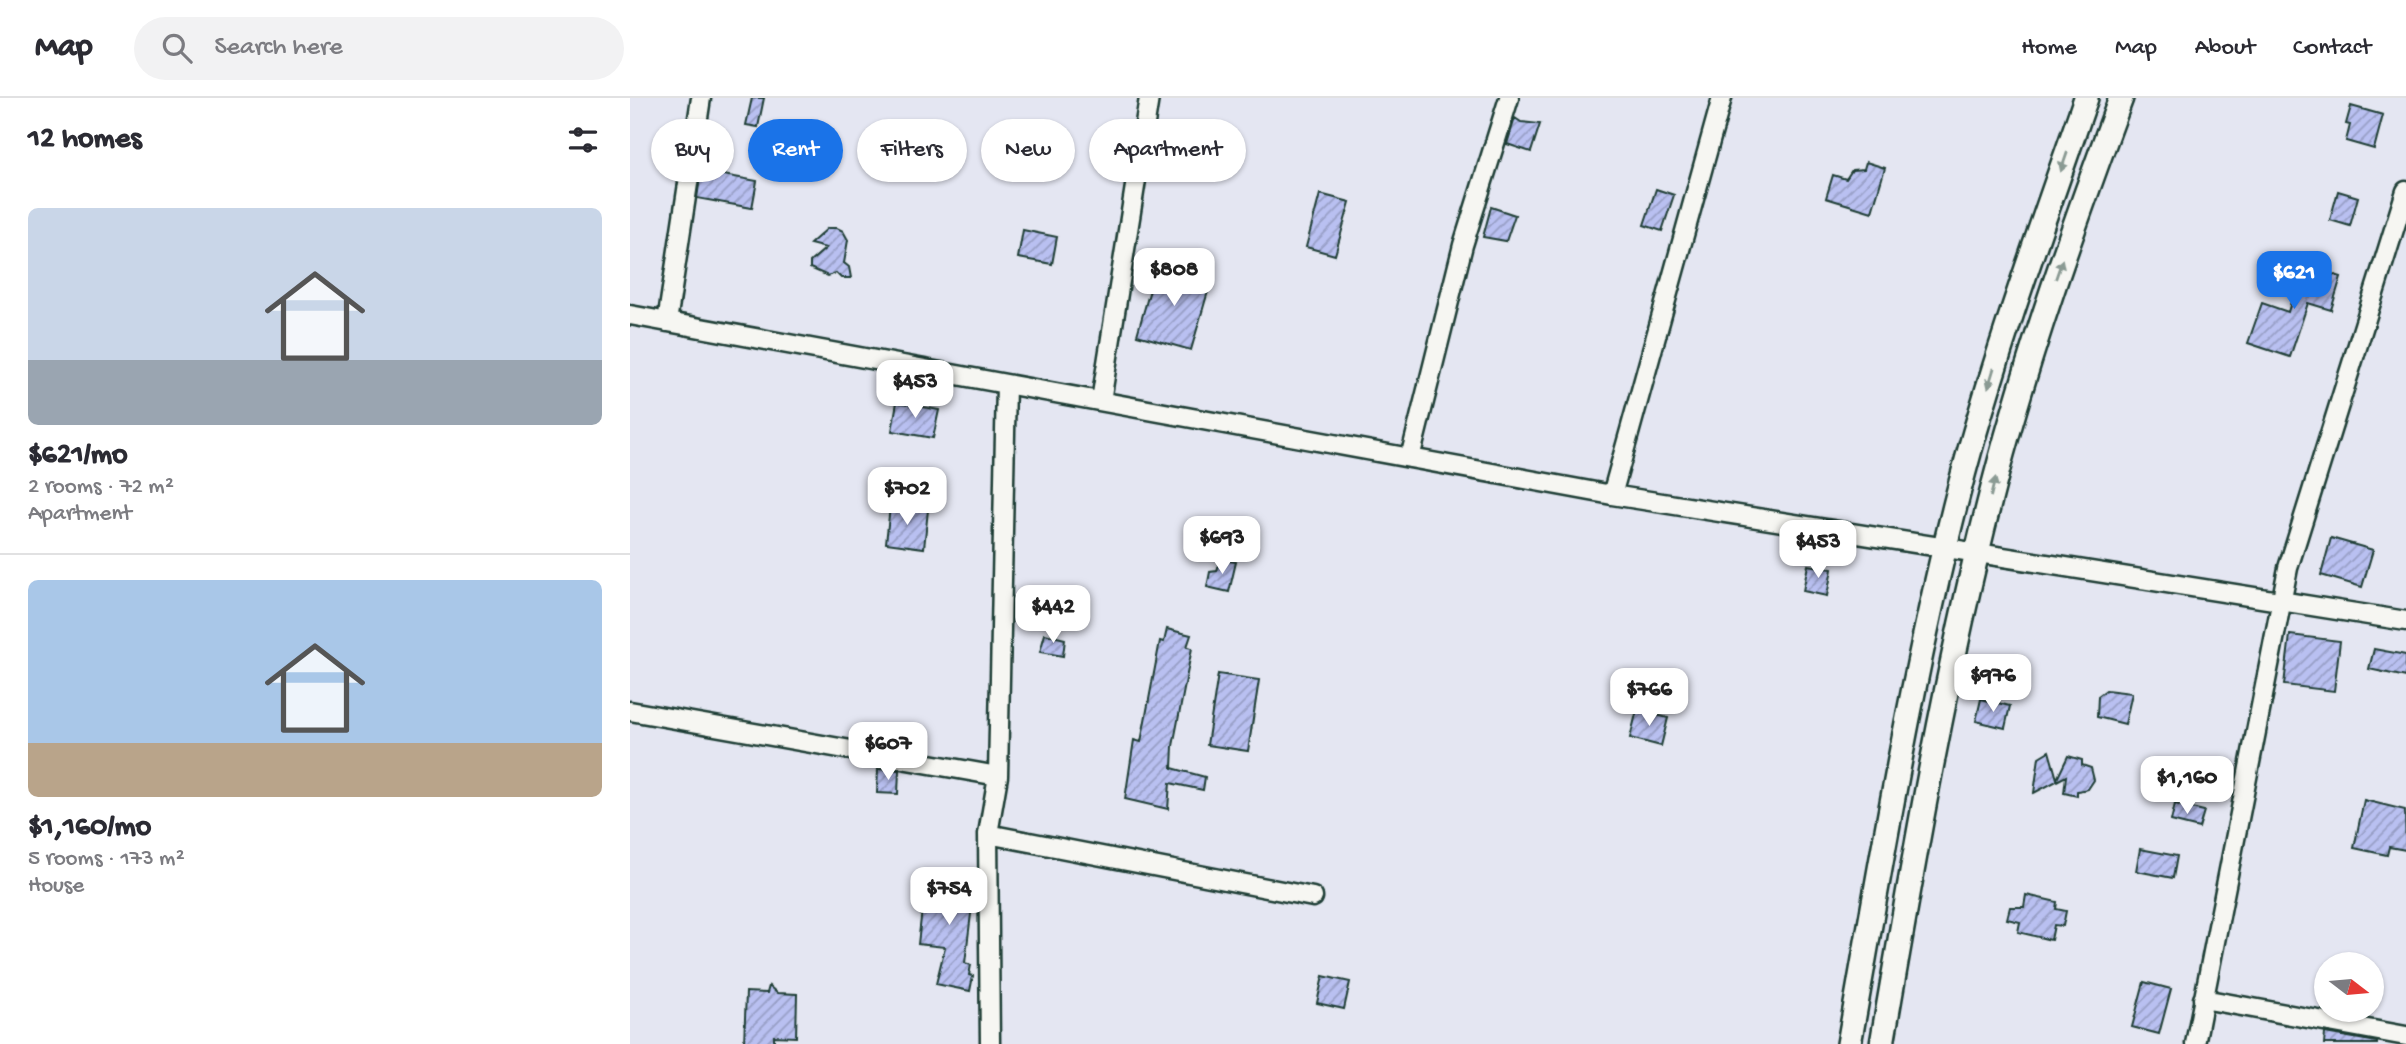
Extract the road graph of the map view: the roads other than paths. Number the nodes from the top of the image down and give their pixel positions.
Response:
1 (701, 98) edge
2 (1149, 98) edge
3 (1509, 98) edge
4 (1722, 98) edge
5 (2087, 98) edge
6 (2121, 98) edge
7 (2406, 191) edge
8 (630, 315) edge
9 (667, 322) junction
10 (1006, 384) junction
11 (1101, 401) junction
12 (1410, 458) junction
13 (1612, 495) junction
14 (1944, 549) junction
15 (1977, 553) junction
16 (2281, 601) junction
17 (2406, 621) edge
18 (630, 711) edge
19 (998, 776) junction
20 (988, 834) junction
21 (1313, 897) dead end
22 (2203, 999) junction
23 (2406, 1036) edge
24 (990, 1044) edge
25 (1849, 1044) edge
26 (1882, 1044) edge
27 (2194, 1044) edge

1 - 9 street
2 - 11 street
3 - 12 street
4 - 13 street
5 -> 14 main road
15 -> 6 main road
7 - 16 street
8 - 9 street
9 - 10 street
10 - 11 street
10 - 19 street
11 - 12 street
12 - 13 street
13 - 14 street
14 - 15 street
14 - 25 main road
15 - 16 street
15 - 26 main road
16 - 17 street
16 - 22 street
18 - 19 street
19 - 20 street
20 - 21 street
20 - 24 street
22 - 23 street
22 - 27 street

